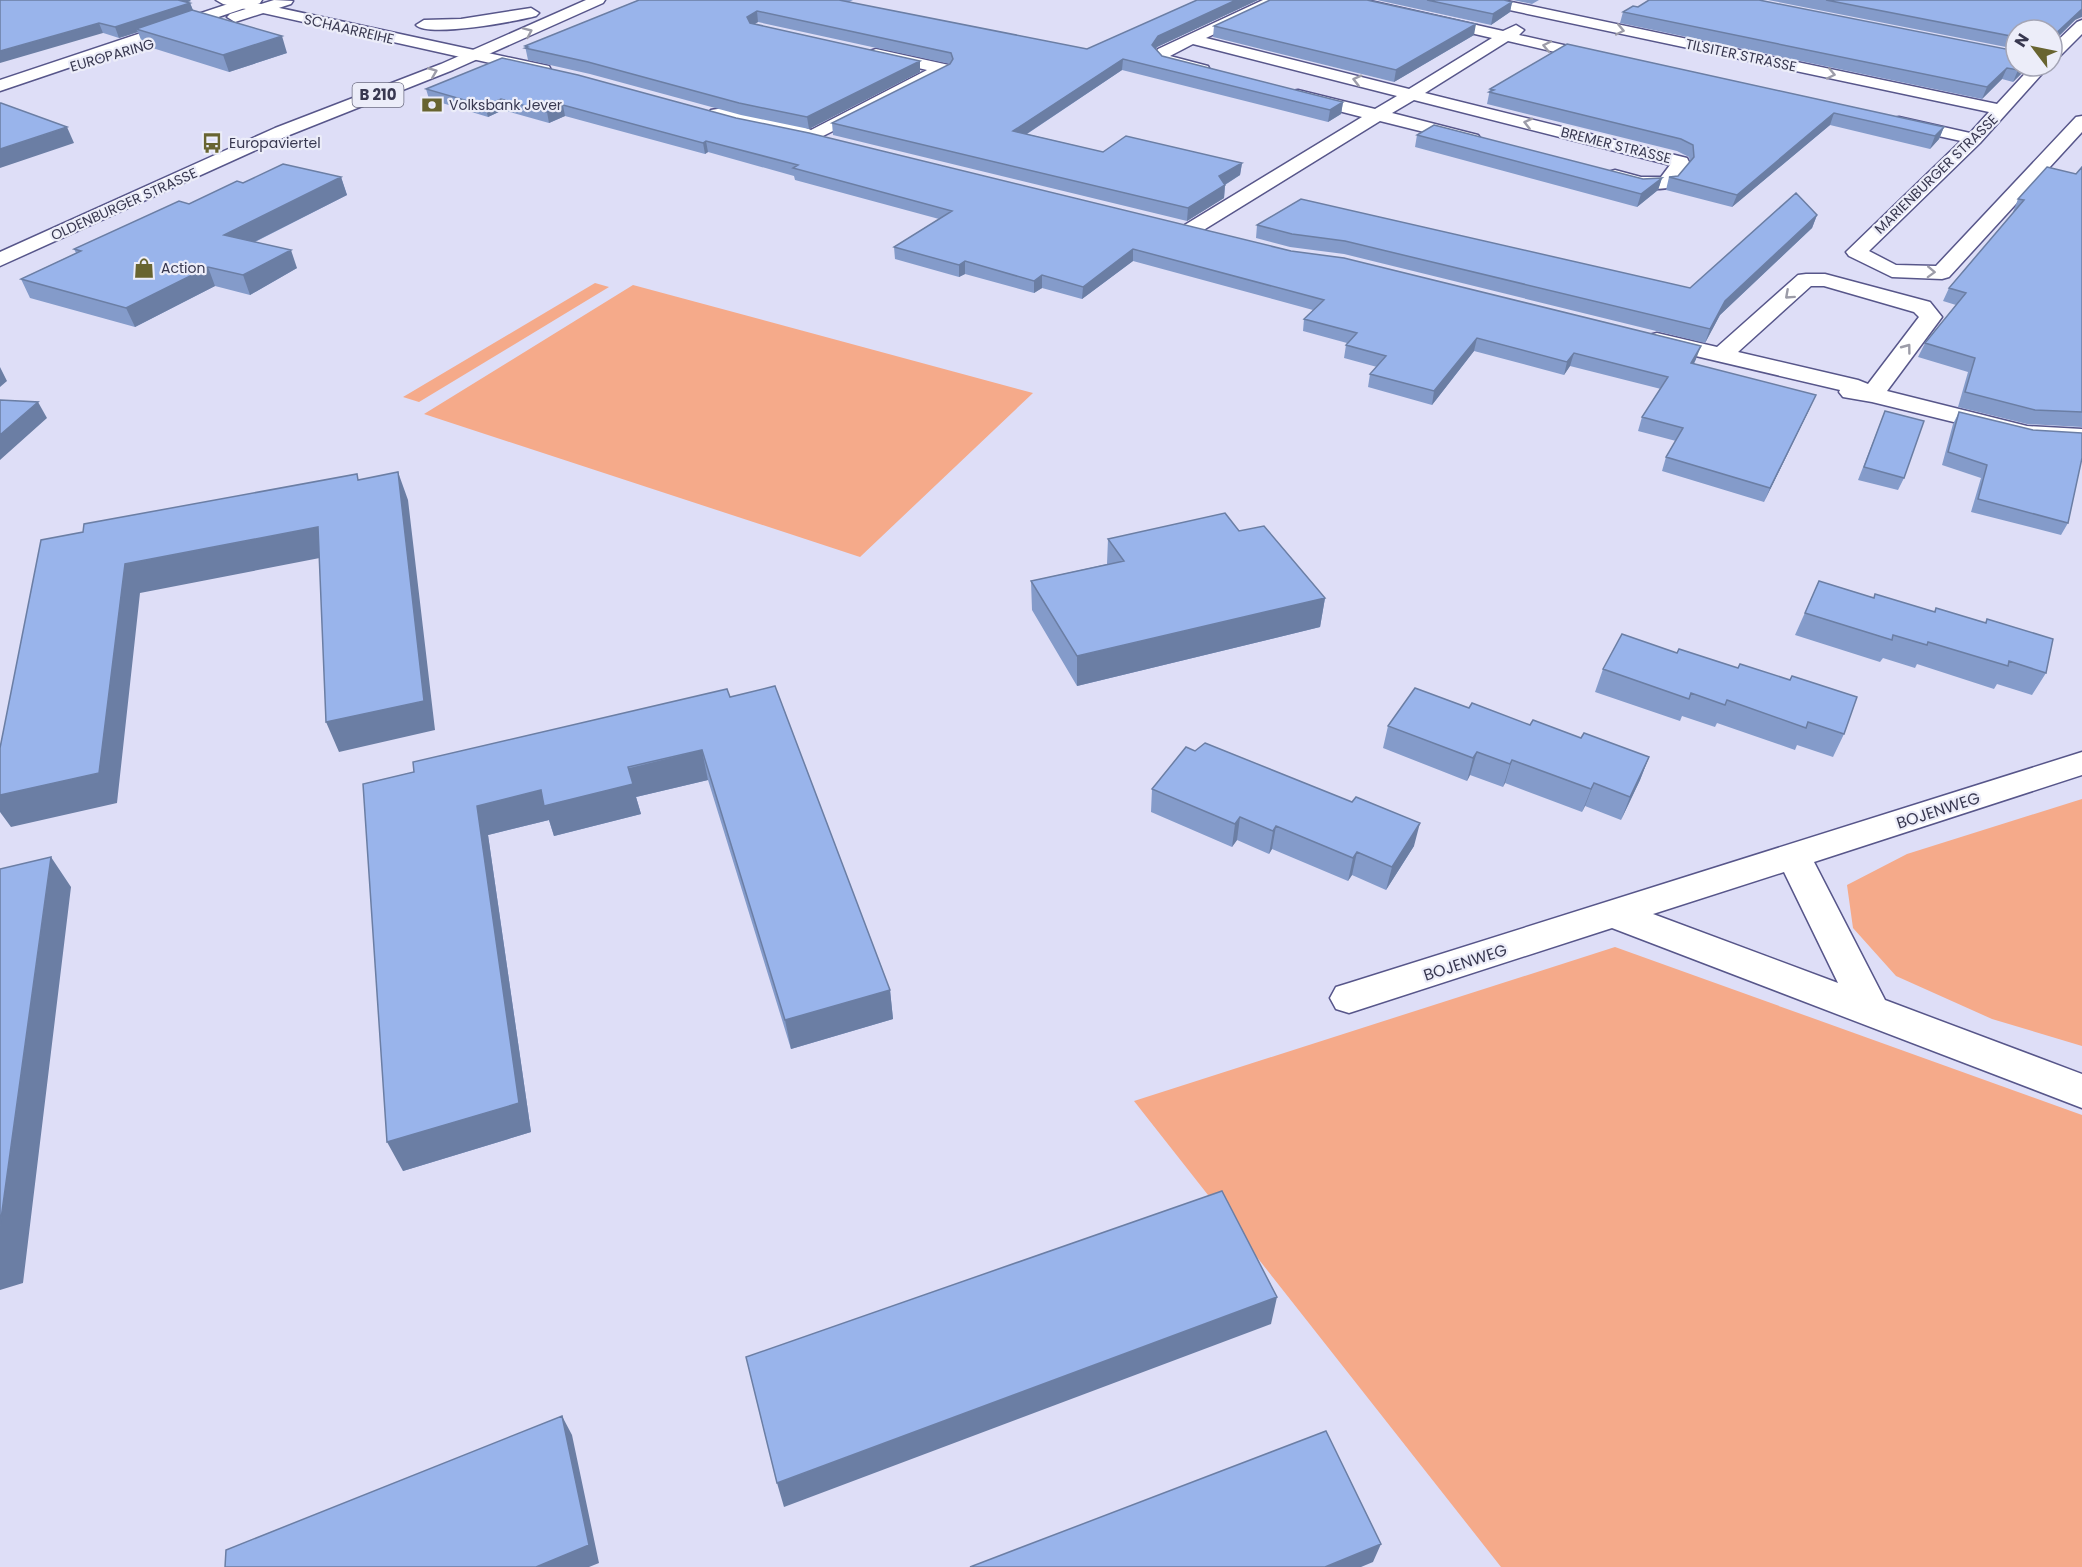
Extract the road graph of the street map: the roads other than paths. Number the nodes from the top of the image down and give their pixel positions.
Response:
1 (223, 0) edge
2 (560, 0) edge
3 (598, 0) edge
4 (1275, 0) edge
5 (1346, 0) edge
6 (1480, 0) edge
7 (1575, 0) edge
8 (283, 1) edge
9 (253, 5) edge
10 (531, 13) junction
11 (1546, 14) junction
12 (367, 17) dead end
13 (2082, 25) edge
14 (1504, 37) junction
15 (1191, 39) junction
16 (2064, 43) edge
17 (471, 48) junction
18 (446, 50) junction
19 (862, 51) edge
20 (1619, 62) edge
21 (1213, 73) edge
22 (563, 75) edge
23 (2030, 78) edge
24 (0, 86) edge
25 (1280, 90) edge
26 (1414, 95) junction
27 (2002, 110) junction
28 (712, 113) edge
29 (1380, 116) junction
30 (1882, 119) edge
31 (2082, 121) edge
32 (281, 132) junction
33 (811, 137) junction
34 (1974, 139) junction
35 (843, 144) edge
36 (1493, 145) edge
37 (1595, 171) edge
38 (1168, 224) edge
39 (1190, 230) junction
40 (1224, 238) edge
41 (0, 260) edge
42 (1892, 271) junction
43 (1869, 292) junction
44 (1640, 336) edge
45 (1720, 356) junction
46 (1872, 395) junction
47 (2082, 436) edge
48 (2082, 763) edge
49 (1794, 857) junction
50 (1614, 914) junction
51 (1349, 998) dead end
52 (1872, 1013) junction
53 (2082, 1091) edge

1 - 9 street, SCHAARREIHE
2 - 10 street, B 210
17 -> 3 street, B 210
4 - 15 street
5 - 14 street
6 - 11 street, TILSITER STRASSE
7 - 11 street
8 - 9 street, EUROPARING
8 - 12 street, SCHAARREIHE
9 - 18 street, SCHAARREIHE
9 - 24 street, EUROPARING
10 - 17 street, B 210
10 - 17 street
11 - 14 street
11 -> 27 street, TILSITER STRASSE
13 - 16 street
20 -> 14 street
14 - 26 street
15 - 21 street
26 -> 15 street, BREMER STRASSE
17 - 18 street, SCHAARREIHE
17 - 22 street
32 -> 17 street, OLDENBURGER STRASSE / B 210
18 - 32 street, OLDENBURGER STRASSE / B 210
19 - 33 street
23 - 27 street, MARIENBURGER STRASSE
25 - 29 street
26 - 29 street
37 -> 26 street, BREMER STRASSE
27 - 34 street, MARIENBURGER STRASSE
28 - 33 street
29 - 36 street
29 - 39 street
30 - 34 street
42 -> 31 street, MARIENBURGER STRASSE
32 - 41 street, OLDENBURGER STRASSE / B 210
33 - 35 street
34 - 42 street, MARIENBURGER STRASSE
38 - 39 street
39 - 40 street
42 - 43 street
43 -> 45 street
46 -> 43 street
44 - 45 street
45 - 46 street
46 - 47 street
48 - 49 street, BOJENWEG
49 - 50 street, BOJENWEG
49 - 52 street
50 - 51 street, BOJENWEG
50 - 52 street
52 - 53 street

